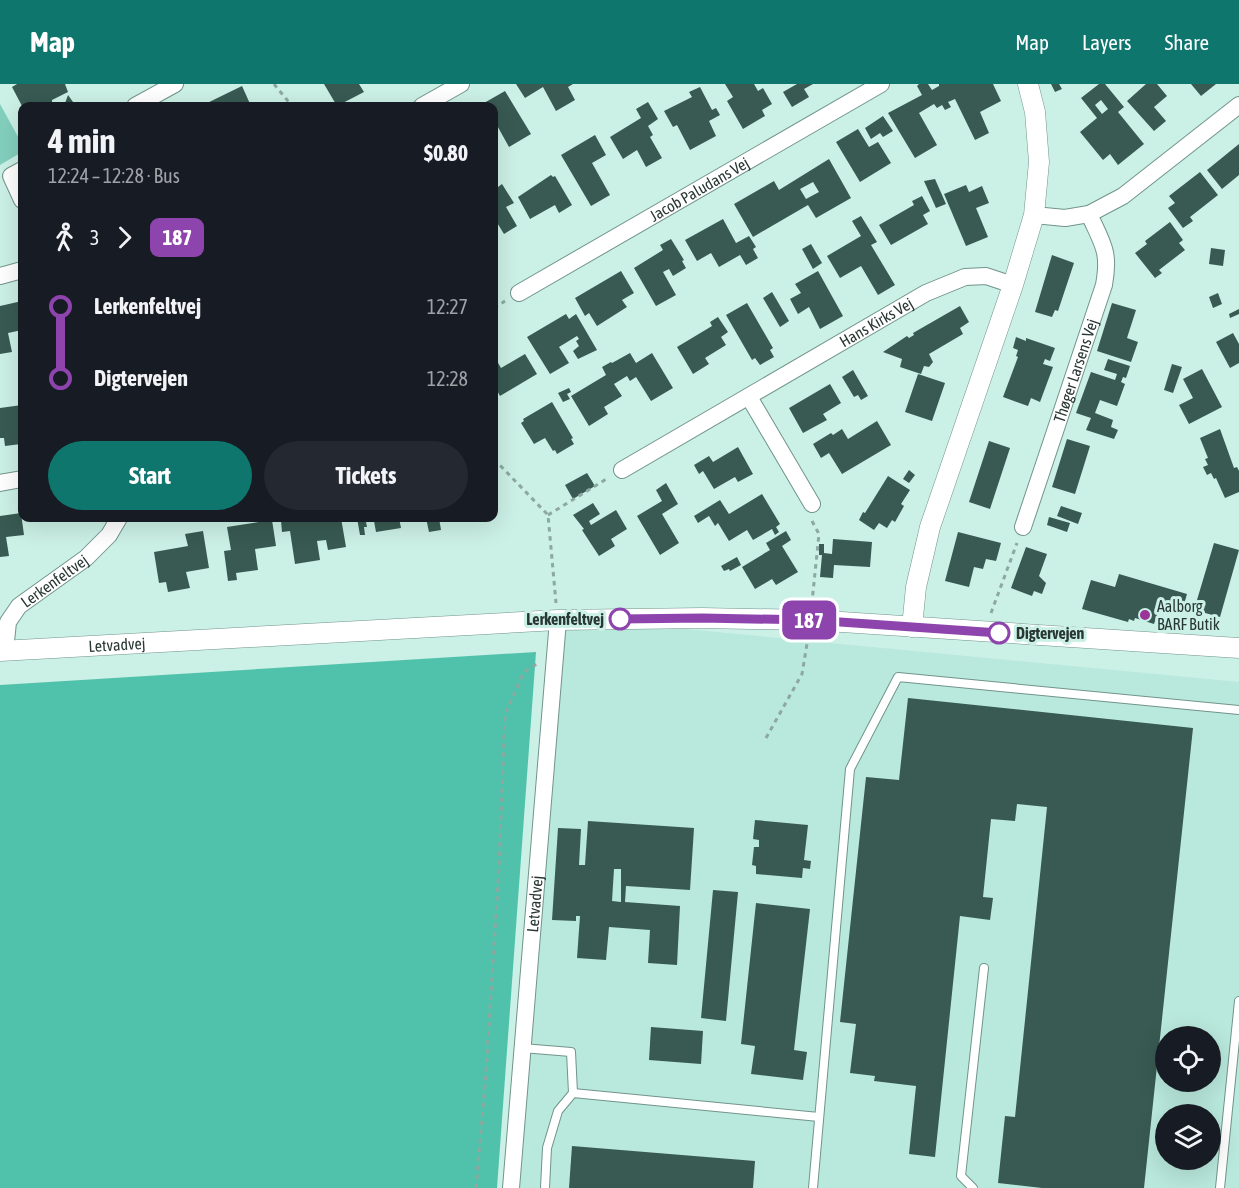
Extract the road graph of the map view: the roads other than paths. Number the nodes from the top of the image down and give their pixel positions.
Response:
1 (175, 84) edge
2 (461, 84) edge
3 (881, 84) edge
4 (1028, 84) edge
5 (142, 102) edge
6 (429, 102) edge
7 (1239, 105) edge
8 (18, 172) edge
9 (18, 191) edge
10 (1089, 214) junction
11 (1034, 215) junction
12 (18, 271) edge
13 (0, 276) edge
14 (1013, 285) junction
15 (519, 293) dead end
16 (749, 397) junction
17 (622, 470) road end
18 (18, 480) edge
19 (0, 483) edge
20 (813, 504) dead end
21 (117, 522) edge
22 (1023, 527) road end
23 (558, 620) junction
24 (912, 627) junction
25 (1239, 648) edge
26 (2, 651) edge
27 (1239, 710) edge
28 (984, 968) dead end
29 (1239, 1001) edge
30 (521, 1048) junction
31 (573, 1093) junction
32 (819, 1117) junction
33 (511, 1188) edge
34 (544, 1188) edge
35 (813, 1188) edge
36 (973, 1188) edge
37 (1220, 1188) edge

1 - 5 street
2 - 6 street
3 - 15 street, Jacob Paludans Vej
4 - 11 street
7 - 10 street
8 - 9 street
10 - 11 street
10 - 22 street, Thøger Larsens Vej
11 - 14 street
12 - 13 street
14 - 16 street, Hans Kirks Vej
14 - 24 street
16 - 17 street, Hans Kirks Vej
16 - 20 street
18 - 19 street
21 - 26 street, Lerkenfeltvej
23 - 24 street, Letvadvej
23 - 26 street, Letvadvej
23 - 30 street, Letvadvej
24 - 25 street, Letvadvej
27 - 32 lane
28 - 36 lane
29 - 37 lane
30 - 31 lane
30 - 33 street, Letvadvej
31 - 32 lane
31 - 34 lane
32 - 35 lane

